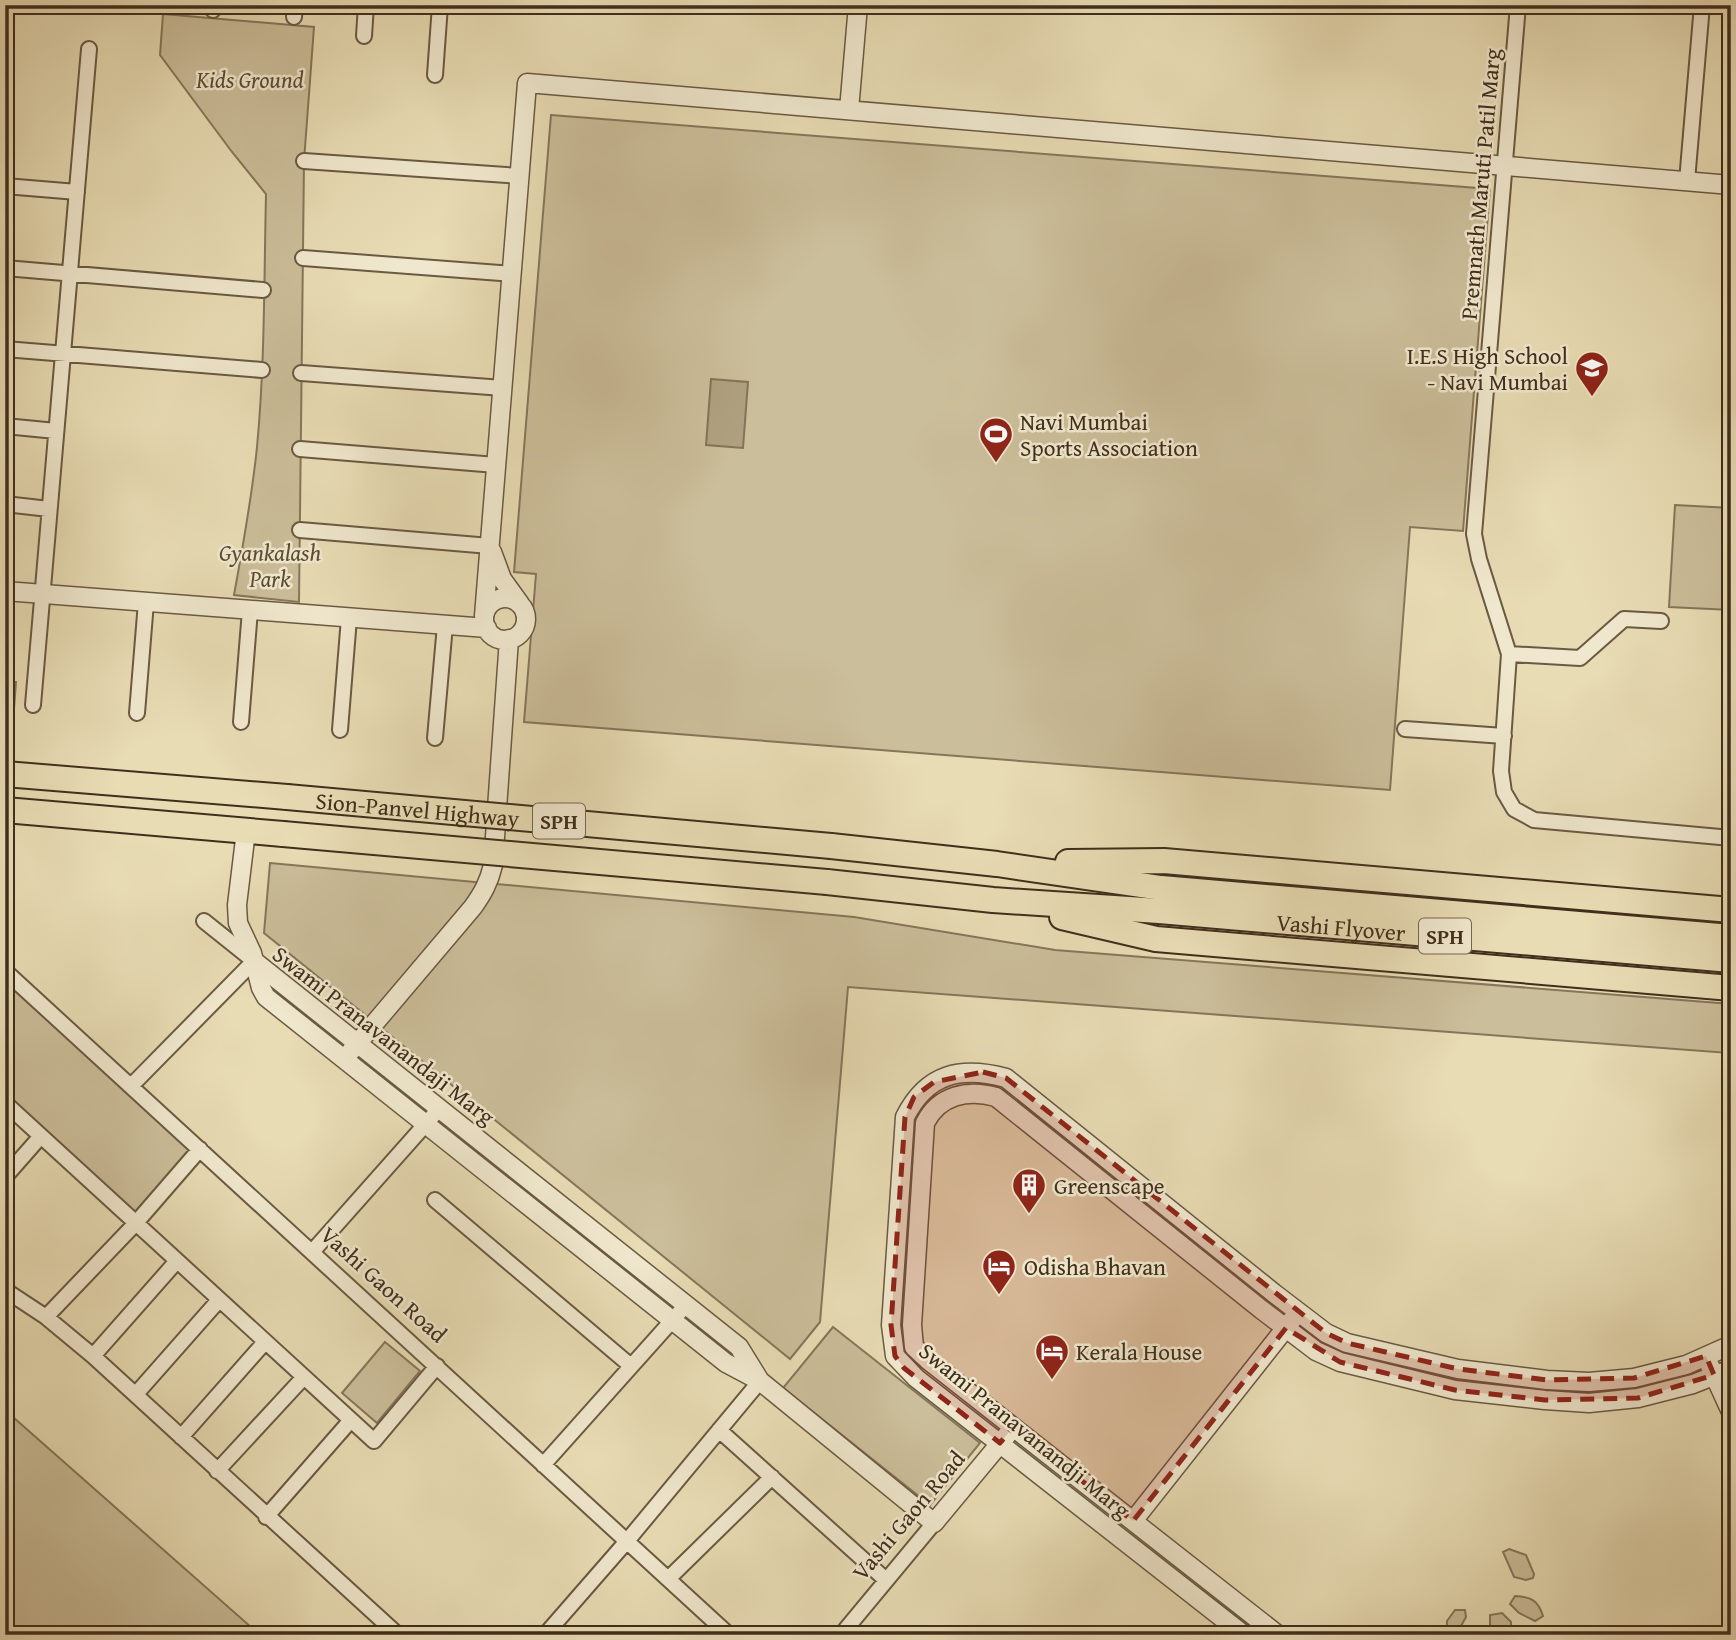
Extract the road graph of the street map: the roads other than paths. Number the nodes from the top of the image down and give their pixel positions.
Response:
1 (366, 5) edge
2 (440, 5) edge
3 (858, 5) edge
4 (1518, 5) edge
5 (1702, 5) edge
6 (364, 36) dead end
7 (89, 49) dead end
8 (435, 75) dead end
9 (849, 110) junction
10 (304, 161) dead end
11 (1505, 166) junction
12 (520, 176) junction
13 (1687, 181) junction
14 (1731, 185) edge
15 (5, 186) edge
16 (77, 192) junction
17 (303, 258) dead end
18 (5, 268) edge
19 (69, 274) junction
20 (512, 274) junction
21 (263, 290) dead end
22 (5, 349) edge
23 (63, 354) junction
24 (262, 370) dead end
25 (301, 373) dead end
26 (503, 388) junction
27 (5, 426) edge
28 (56, 430) junction
29 (300, 449) dead end
30 (496, 465) junction
31 (5, 504) edge
32 (50, 509) junction
33 (299, 530) dead end
34 (490, 546) junction
35 (5, 591) edge
36 (42, 594) junction
37 (146, 602) junction
38 (522, 607) junction
39 (250, 610) junction
40 (349, 618) junction
41 (1661, 621) dead end
42 (485, 622) junction
43 (445, 625) junction
44 (509, 639) junction
45 (1509, 654) junction
46 (33, 705) dead end
47 (137, 713) dead end
48 (241, 722) dead end
49 (1405, 729) dead end
50 (340, 730) dead end
51 (1504, 736) junction
52 (435, 738) dead end
53 (5, 774) edge
54 (5, 810) edge
55 (246, 831) junction
56 (1731, 838) edge
57 (997, 864) junction
58 (993, 900) junction
59 (1160, 900) junction
60 (1731, 910) edge
61 (204, 921) dead end
62 (1731, 937) edge
63 (1731, 960) edge
64 (254, 961) junction
65 (5, 971) edge
66 (1731, 988) edge
67 (357, 1044) junction
68 (344, 1059) junction
69 (131, 1086) junction
70 (5, 1103) edge
71 (439, 1108) junction
72 (425, 1124) junction
73 (41, 1136) junction
74 (200, 1149) junction
75 (5, 1177) edge
76 (435, 1200) dead end
77 (135, 1224) junction
78 (312, 1252) junction
79 (176, 1262) junction
80 (5, 1290) edge
81 (219, 1300) junction
82 (686, 1305) junction
83 (1299, 1312) junction
84 (46, 1317) junction
85 (672, 1320) junction
86 (1286, 1328) junction
87 (265, 1342) junction
88 (1719, 1350) edge
89 (93, 1356) junction
90 (437, 1366) junction
91 (631, 1366) junction
92 (1726, 1371) edge
93 (304, 1377) junction
94 (760, 1381) junction
95 (136, 1394) junction
96 (1731, 1412) edge
97 (351, 1420) junction
98 (1013, 1427) junction
99 (719, 1430) junction
100 (181, 1437) junction
101 (1000, 1443) junction
102 (543, 1465) junction
103 (217, 1471) junction
104 (772, 1478) junction
105 (267, 1517) junction
106 (1133, 1521) junction
107 (934, 1523) junction
108 (627, 1541) junction
109 (668, 1579) junction
110 (886, 1580) junction
111 (398, 1635) edge
112 (545, 1635) edge
113 (729, 1635) edge
114 (841, 1635) edge
115 (1244, 1635) edge
116 (1278, 1635) edge

1 - 6 street
2 - 8 street
3 - 9 street
4 - 11 street, Premnath Maruti Patil Marg
5 - 13 street
7 - 16 street
9 - 11 street
9 - 12 street
10 - 12 street
11 - 13 street
11 - 45 street, Premnath Maruti Patil Marg
12 - 20 street
13 - 14 street
15 - 16 street
16 - 19 street
17 - 20 street
18 - 19 street
19 - 21 street
19 - 23 street
20 - 26 street
22 - 23 street
23 - 24 street
23 - 28 street
25 - 26 street
26 - 30 street
27 - 28 street
28 - 32 street
29 - 30 street
30 - 34 street
31 - 32 street
32 - 36 street
33 - 34 street
34 - 38 street
34 - 42 street
35 - 36 street
36 - 37 street
36 - 46 street
37 - 39 street
37 - 47 street
38 - 42 street
38 - 44 street
39 - 40 street
39 - 48 street
40 - 43 street
40 - 50 street
41 - 45 street
42 - 43 street
42 - 44 street
43 - 52 street
44 - 67 street
45 - 51 street, Premnath Maruti Patil Marg
49 - 51 street
51 - 56 street, Premnath Maruti Patil Marg
53 - 57 highway, Sion-Panvel Highway / SPH, bridge
54 - 55 highway, Sion-Panvel Highway / SPH
55 - 58 highway, Sion-Panvel Highway / SPH, bridge
55 - 64 street
57 - 59 highway, Vashi Flyover / SPH
57 - 60 highway
58 - 59 highway, Vashi Flyover / SPH
58 - 66 highway
59 - 62 highway, Vashi Flyover / SPH
59 - 63 highway, Vashi Flyover / SPH
61 - 64 street
64 - 67 street, Swami Pranavanandaji Marg
64 - 68 street, Swami Pranavanandaji Marg
64 - 69 street
65 - 69 street, Vashi Gaon Road
67 - 68 street
67 - 71 street, Swami Pranavanandaji Marg
68 - 72 street, Swami Pranavanandaji Marg
69 - 74 street, Vashi Gaon Road
70 - 73 street
71 - 72 street
71 - 82 street, Swami Pranavanandaji Marg
72 - 78 street
72 - 85 street, Swami Pranavanandaji Marg
73 - 75 street
73 - 77 street
74 - 77 street
74 - 78 street, Vashi Gaon Road
76 - 91 street
77 - 79 street
77 - 84 street
78 - 90 street, Vashi Gaon Road
79 - 81 street
79 - 89 street
80 - 84 street
81 - 87 street
81 - 95 street
82 - 85 street
82 - 94 street, Swami Pranavanandaji Marg
83 - 86 street
83 - 88 street, Swami Pranavanandji Marg
83 - 101 street, Swami Pranavanandji Marg
84 - 89 street
85 - 91 street
85 - 94 street, Swami Pranavanandaji Marg
86 - 92 street, Swami Pranavanandji Marg
86 - 98 street, Swami Pranavanandji Marg
86 - 106 street
87 - 93 street
87 - 100 street
88 - 92 street, Swami Pranavanandji Marg
89 - 95 street
90 - 97 street
90 - 102 street, Vashi Gaon Road
91 - 102 street
92 - 96 street, Swami Pranavanandji Marg
93 - 97 street
93 - 103 street
94 - 99 street
94 - 107 street, Swami Pranavanandaji Marg
95 - 100 street
97 - 105 street
98 - 101 street, Vashi Gaon Road
98 - 106 street, Swami Pranavanandji Marg
99 - 104 street
99 - 108 street
100 - 103 street
101 - 107 street, Vashi Gaon Road
101 - 115 street, Swami Pranavanandji Marg
102 - 108 street, Vashi Gaon Road
103 - 105 street
104 - 109 street
104 - 110 street
105 - 111 street
106 - 116 street, Swami Pranavanandji Marg
107 - 110 street, Vashi Gaon Road
108 - 109 street, Vashi Gaon Road
108 - 112 street
109 - 113 street, Vashi Gaon Road
110 - 114 street, Vashi Gaon Road

